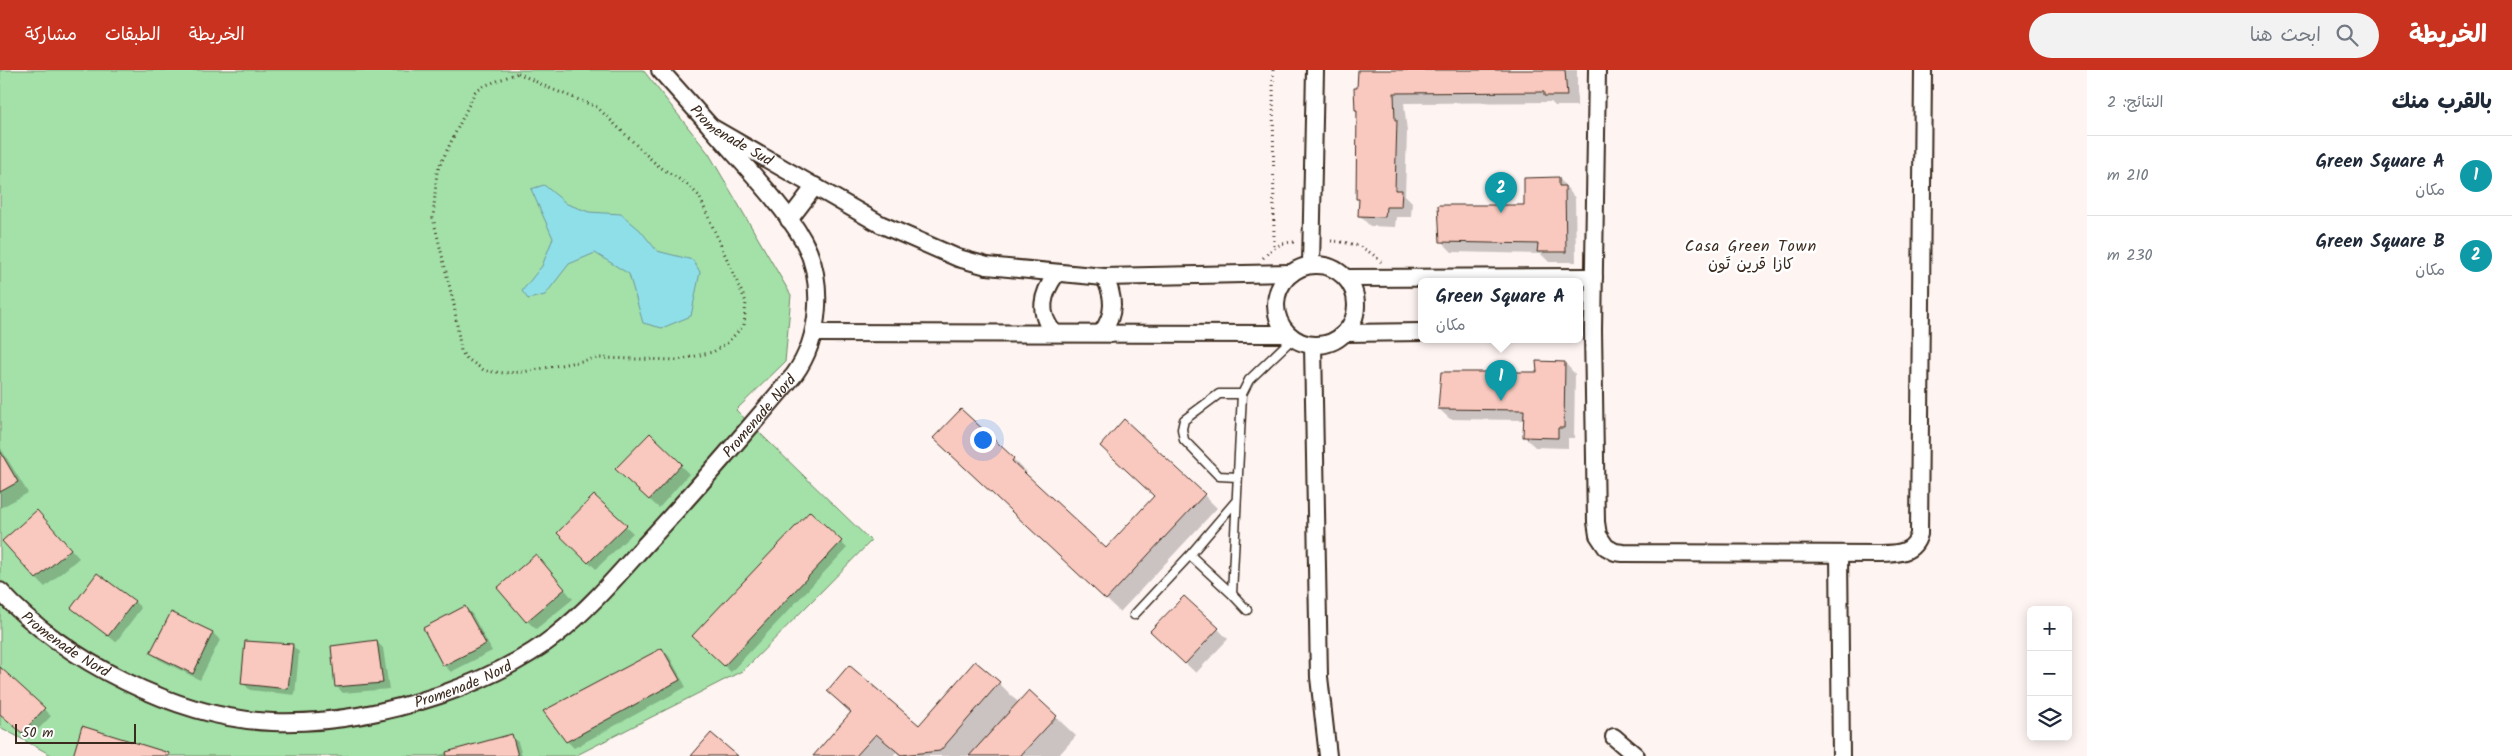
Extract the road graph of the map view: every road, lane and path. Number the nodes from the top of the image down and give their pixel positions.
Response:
1 (660, 70) edge
2 (1273, 70) edge
3 (1315, 70) edge
4 (1597, 70) edge
5 (1923, 70) edge
6 (518, 72) edge
7 (711, 127) junction
8 (815, 186) junction
9 (789, 220) junction
10 (1331, 241) dead end
11 (1311, 242) junction
12 (1274, 246) junction
13 (1311, 265) junction
14 (1292, 273) junction
15 (1056, 274) junction
16 (1247, 274) junction
17 (1104, 277) junction
18 (1594, 277) junction
19 (1346, 278) junction
20 (1389, 278) junction
21 (1586, 330) edge
22 (1102, 332) junction
23 (1418, 332) edge
24 (814, 333) junction
25 (1054, 333) junction
26 (1346, 333) junction
27 (1290, 336) junction
28 (1313, 345) junction
29 (1242, 394) junction
30 (1237, 477) junction
31 (1236, 502) junction
32 (1839, 554) junction
33 (1190, 555) junction
34 (0, 591) edge
35 (1232, 594) junction
36 (1247, 610) dead end
37 (1134, 615) dead end
38 (1614, 737) dead end
39 (1328, 756) edge
40 (1636, 756) edge
41 (1841, 756) edge

1 - 7 street, Promenade Sud
2 - 12 path
3 - 11 street
4 - 18 street
5 - 32 street
6 - 6 path
7 - 8 street, Promenade Sud
7 - 9 street, Promenade Nord
8 - 9 street
8 - 15 street, Promenade Sud
9 - 24 street, Promenade Nord
10 - 20 path
11 - 12 path
11 - 13 street
12 - 16 path
13 - 14 street
13 - 19 street
14 - 16 street
14 - 27 street
15 - 17 street
15 - 25 street
16 - 17 street
17 - 22 street
18 - 20 street
18 - 21 street
19 - 20 street
19 - 26 street
21 - 32 street
22 - 25 street
22 - 27 street
23 - 26 street
24 - 25 street
24 - 34 street, Promenade Nord
26 - 28 street
27 - 28 street
27 - 29 lane
28 - 39 street
29 - 30 lane
29 - 30 lane
30 - 31 lane
31 - 33 lane
31 - 35 lane
32 - 41 street
33 - 35 lane
33 - 37 lane
35 - 36 lane
38 - 40 street

